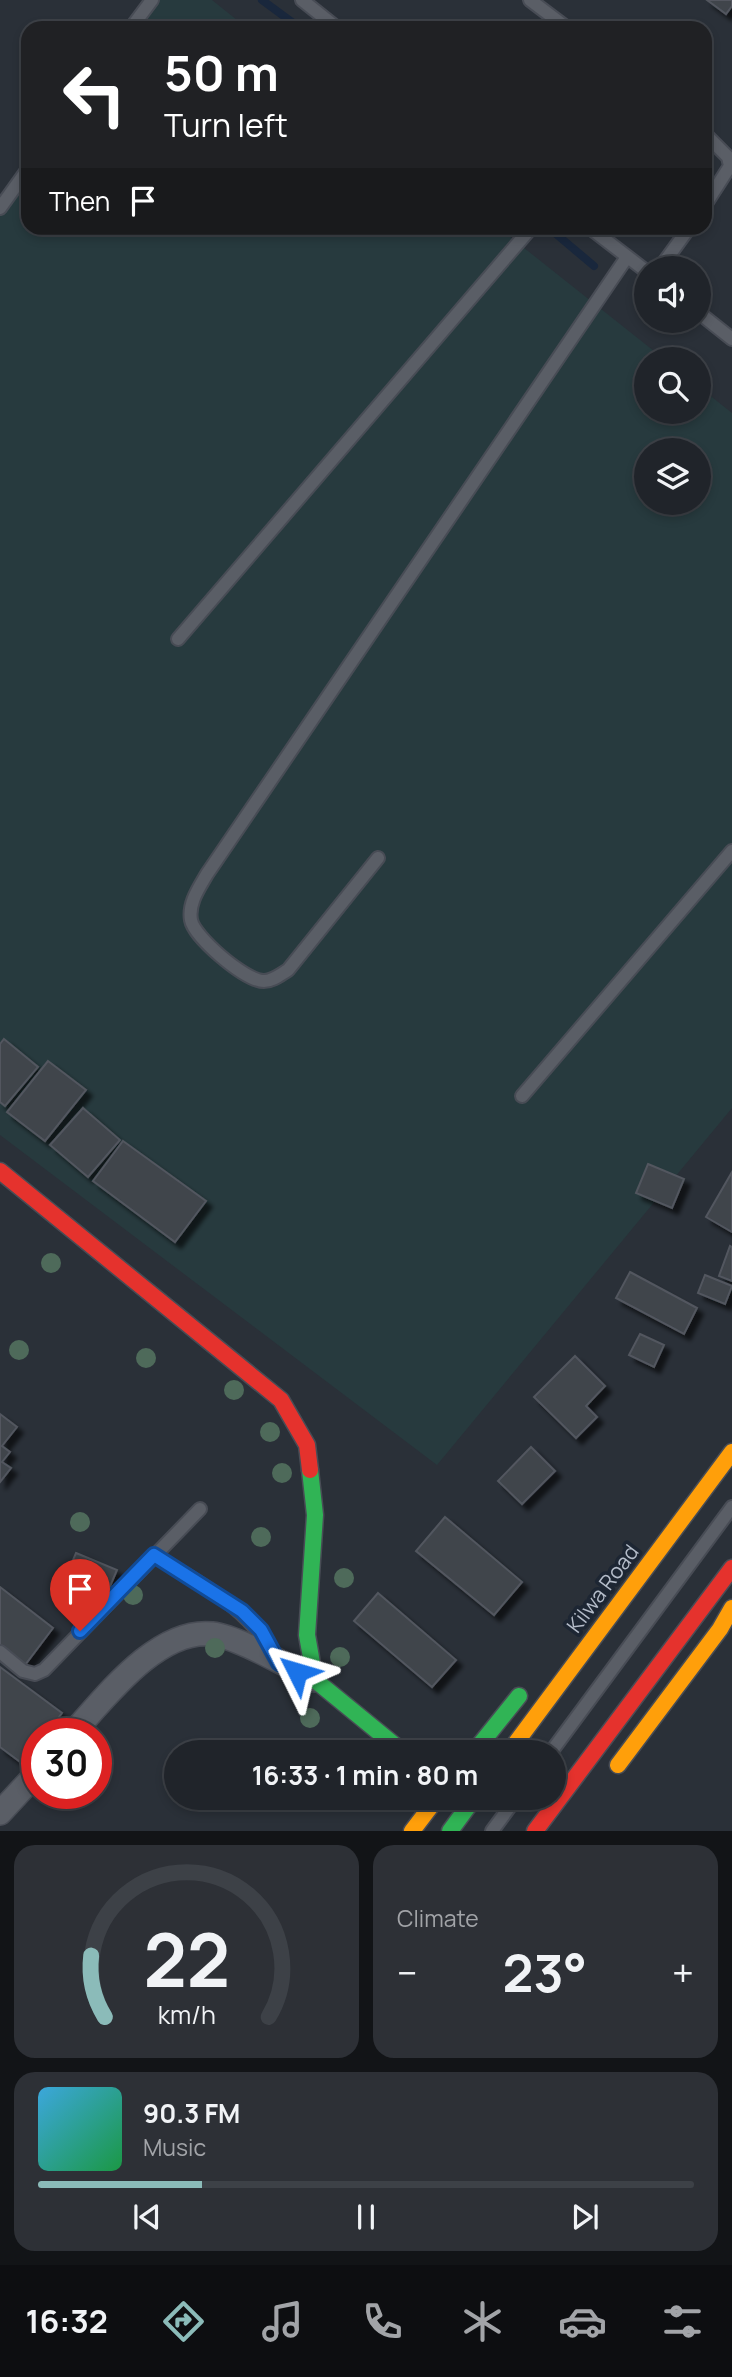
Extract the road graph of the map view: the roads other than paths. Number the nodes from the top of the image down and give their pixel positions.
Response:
1 (152, 0) edge
2 (302, 0) edge
3 (530, 0) edge
4 (136, 21) edge
5 (328, 21) edge
6 (558, 21) edge
7 (712, 141) edge
8 (730, 175) edge
9 (21, 179) edge
10 (712, 197) edge
11 (0, 208) edge
12 (525, 235) edge
13 (599, 235) edge
14 (684, 235) edge
15 (669, 256) edge
16 (627, 257) junction
17 (634, 262) edge
18 (711, 322) edge
19 (732, 339) edge
20 (178, 639) dead end
21 (732, 851) edge
22 (378, 858) dead end
23 (522, 1096) dead end
24 (0, 1171) edge
25 (732, 1452) edge
26 (708, 1485) junction
27 (732, 1507) edge
28 (200, 1508) dead end
29 (665, 1516) dead end
30 (154, 1555) junction
31 (732, 1568) edge
32 (732, 1608) edge
33 (0, 1652) edge
34 (279, 1663) junction
35 (315, 1680) junction
36 (526, 1686) dead end
37 (87, 1718) edge
38 (388, 1740) edge
39 (483, 1740) edge
40 (518, 1740) edge
41 (560, 1740) edge
42 (608, 1778) dead end
43 (21, 1786) edge
44 (5, 1799) edge
45 (428, 1810) edge
46 (465, 1810) edge
47 (507, 1810) edge
48 (412, 1831) edge
49 (450, 1831) edge
50 (492, 1831) edge
51 (535, 1831) edge

1 - 4 lane
2 - 5 lane
3 - 6 lane
7 - 8 lane
8 - 10 lane
9 - 11 lane
12 - 20 lane
13 - 16 lane
14 - 15 lane
16 - 17 lane
16 - 22 lane
18 - 19 lane
21 - 23 lane
24 - 35 main road
25 - 26 main road, Kilwa Road
26 - 29 main road
26 - 40 main road, Kilwa Road
27 - 41 lane
28 - 30 lane
30 - 33 lane
30 - 34 lane
31 - 51 main road
32 - 42 main road
34 - 35 street
34 - 37 street
35 - 38 main road
36 - 39 main road
43 - 44 street
45 - 48 main road
46 - 49 main road
47 - 50 lane

